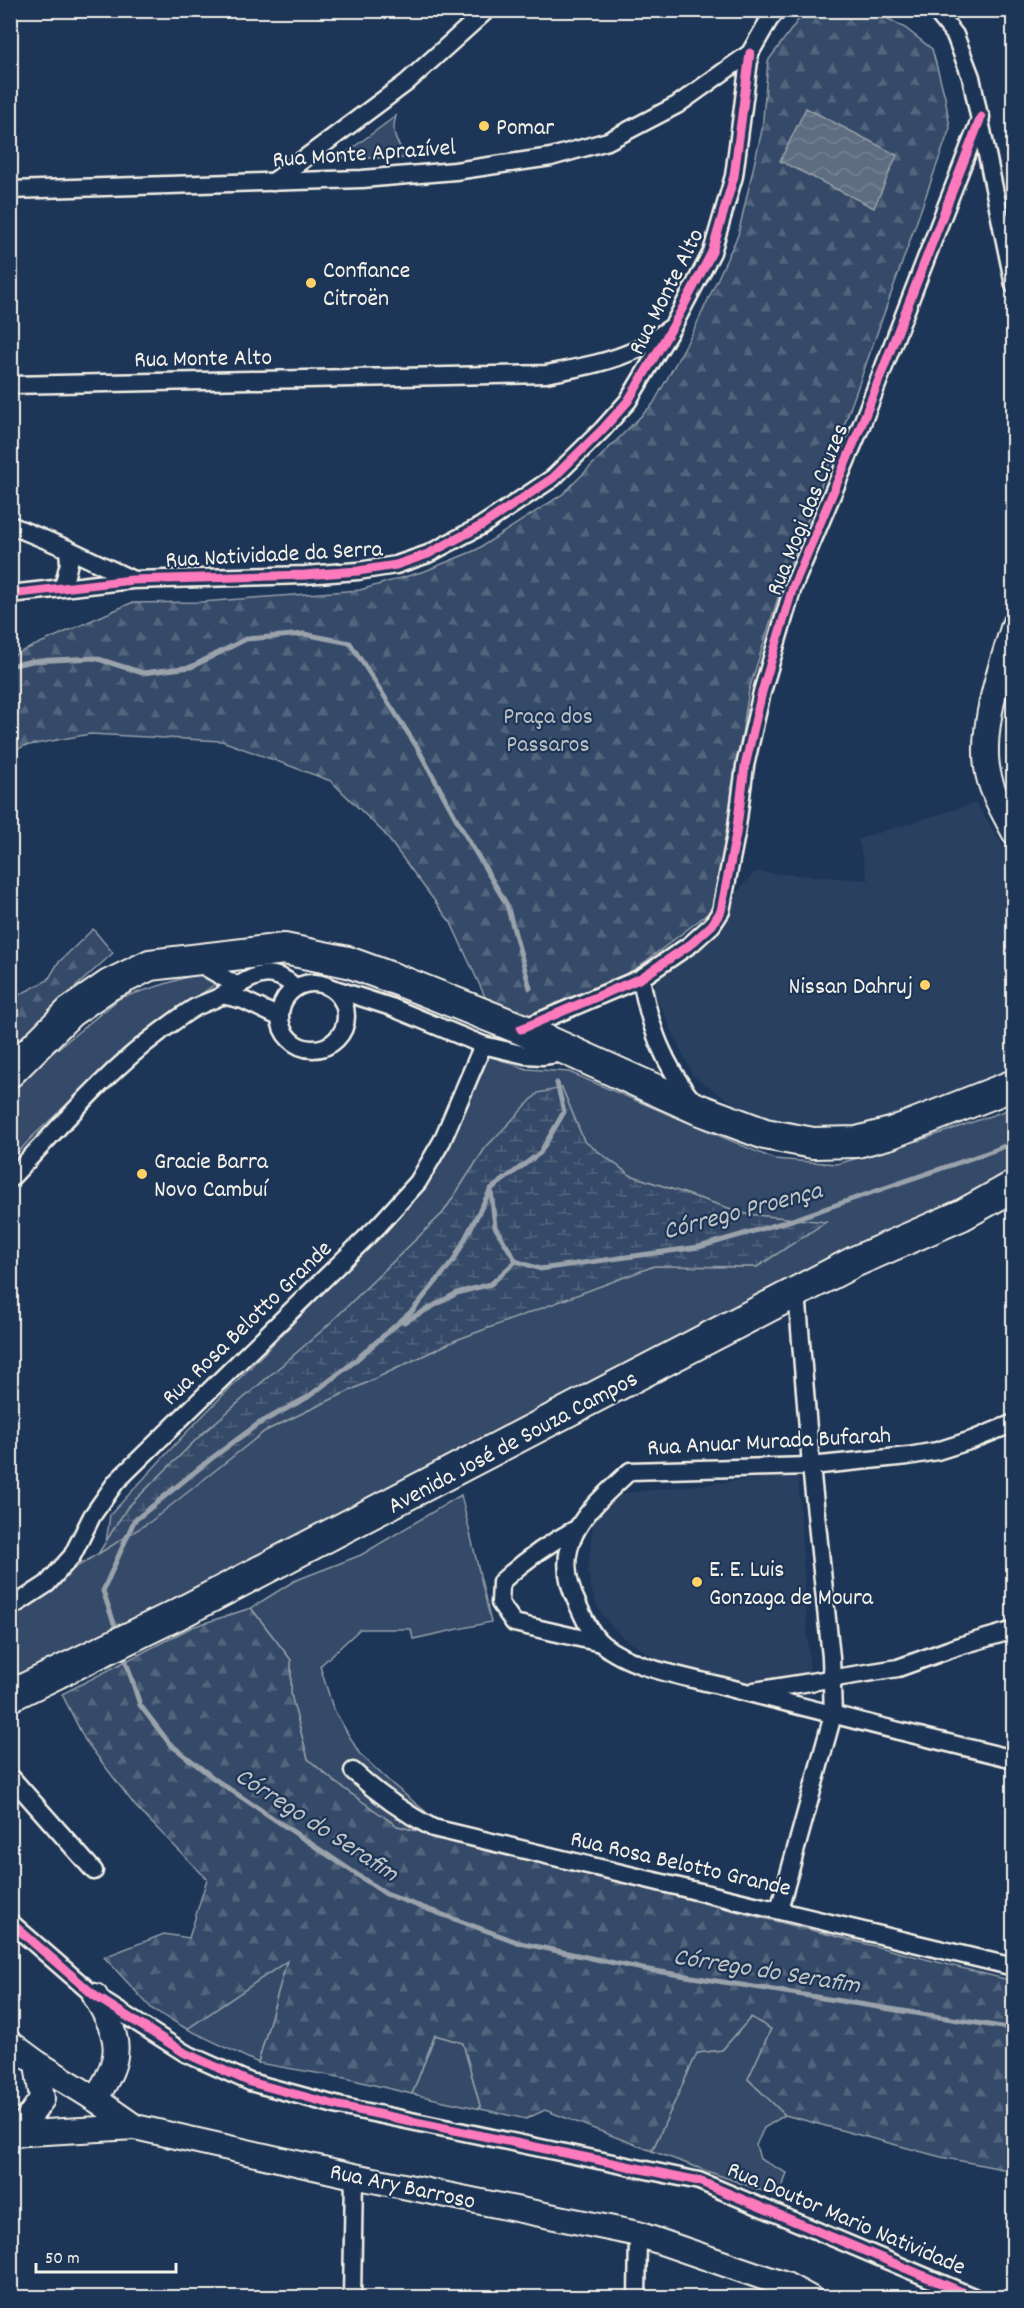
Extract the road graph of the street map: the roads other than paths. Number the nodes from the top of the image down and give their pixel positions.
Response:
1 (487, 10) edge
2 (777, 10) edge
3 (935, 10) edge
4 (750, 53) junction
5 (981, 117) junction
6 (273, 182) junction
7 (10, 190) edge
8 (1014, 285) edge
9 (673, 326) junction
10 (10, 385) edge
11 (553, 478) joint
12 (10, 525) edge
13 (68, 549) junction
14 (132, 580) junction
15 (63, 587) junction
16 (10, 594) edge
17 (1014, 625) edge
18 (1014, 832) edge
19 (195, 961) junction
20 (641, 978) junction
21 (295, 987) junction
22 (329, 987) junction
23 (229, 990) junction
24 (391, 1007) junction
25 (345, 1008) junction
26 (279, 1017) junction
27 (522, 1029) junction
28 (483, 1045) junction
29 (572, 1051) junction
30 (10, 1072) edge
31 (1014, 1085) edge
32 (698, 1109) junction
33 (10, 1179) edge
34 (1014, 1186) edge
35 (1014, 1202) edge
36 (962, 1215) junction
37 (797, 1292) junction
38 (1014, 1423) edge
39 (811, 1466) junction
40 (574, 1530) junction
41 (10, 1608) edge
42 (1014, 1630) edge
43 (601, 1643) junction
44 (831, 1678) junction
45 (748, 1692) junction
46 (10, 1696) edge
47 (833, 1715) junction
48 (1014, 1759) edge
49 (353, 1771) dead end
50 (10, 1776) edge
51 (94, 1871) dead end
52 (779, 1910) junction
53 (10, 1922) edge
54 (1014, 1967) edge
55 (95, 1996) junction
56 (10, 2043) edge
57 (37, 2063) junction
58 (95, 2099) junction
59 (135, 2127) junction
60 (14, 2134) edge
61 (354, 2176) junction
62 (638, 2234) junction
63 (785, 2291) edge
64 (956, 2293) edge
65 (352, 2298) edge
66 (637, 2298) edge
67 (810, 2298) edge
68 (976, 2298) edge

1 - 6 street
2 - 4 street, Rua Monte Aprazível
3 - 5 street
4 - 6 street, Rua Monte Aprazível
4 - 9 street, Rua Monte Alto
5 - 8 street
5 - 20 street, Rua Mogi das Cruzes
6 - 7 street, Rua Monte Aprazível
9 - 10 street, Rua Monte Alto
9 - 11 street, Rua Monte Alto
11 - 14 street, Rua Natividade da Serra
12 - 13 street
13 - 14 street
13 - 15 street
14 - 15 street, Rua Natividade da Serra
15 - 16 street, Rua Natividade da Serra
17 - 18 main road
19 - 23 street
19 - 27 highway
19 - 30 highway
20 - 27 street, Rua Mogi das Cruzes
20 - 32 street
21 - 22 street
21 - 23 street
21 - 26 street
22 - 24 street
22 - 25 street
23 - 26 street
23 - 33 street
24 - 25 street
24 - 28 street
25 - 26 street
27 - 29 highway
28 - 29 street
28 - 41 street, Rua Rosa Belotto Grande
29 - 32 highway
31 - 32 highway
34 - 36 highway, Avenida José de Souza Campos
35 - 36 highway
36 - 37 highway, Avenida José de Souza Campos
37 - 39 street
37 - 46 highway, Avenida José de Souza Campos
38 - 39 street, Rua Anuar Murada Bufarah
39 - 40 street, Rua Anuar Murada Bufarah
39 - 44 street
40 - 43 street, Rua Anuar Murada Bufarah
40 - 43 street
42 - 44 street, Rua Anuar Murada Bufarah
43 - 45 street, Rua Anuar Murada Bufarah
44 - 45 street, Rua Anuar Murada Bufarah
44 - 47 street
45 - 47 street, Rua Anuar Murada Bufarah
47 - 48 street, Rua Anuar Murada Bufarah
47 - 52 street
49 - 52 street, Rua Rosa Belotto Grande
50 - 51 street
52 - 54 street, Rua Rosa Belotto Grande
53 - 55 street, Rua Doutor Mario Natividade
55 - 58 main road
55 - 64 street, Rua Doutor Mario Natividade
56 - 57 main road, Rua Ary Barroso
57 - 58 main road, Rua Ary Barroso
57 - 60 main road
58 - 59 main road, Rua Ary Barroso
59 - 60 main road
59 - 61 main road, Rua Ary Barroso
61 - 62 main road, Rua Ary Barroso
61 - 65 street
62 - 63 main road, Rua Ary Barroso
62 - 66 street
63 - 67 main road, Rua Ary Barroso
64 - 68 street, Rua Doutor Mario Natividade

